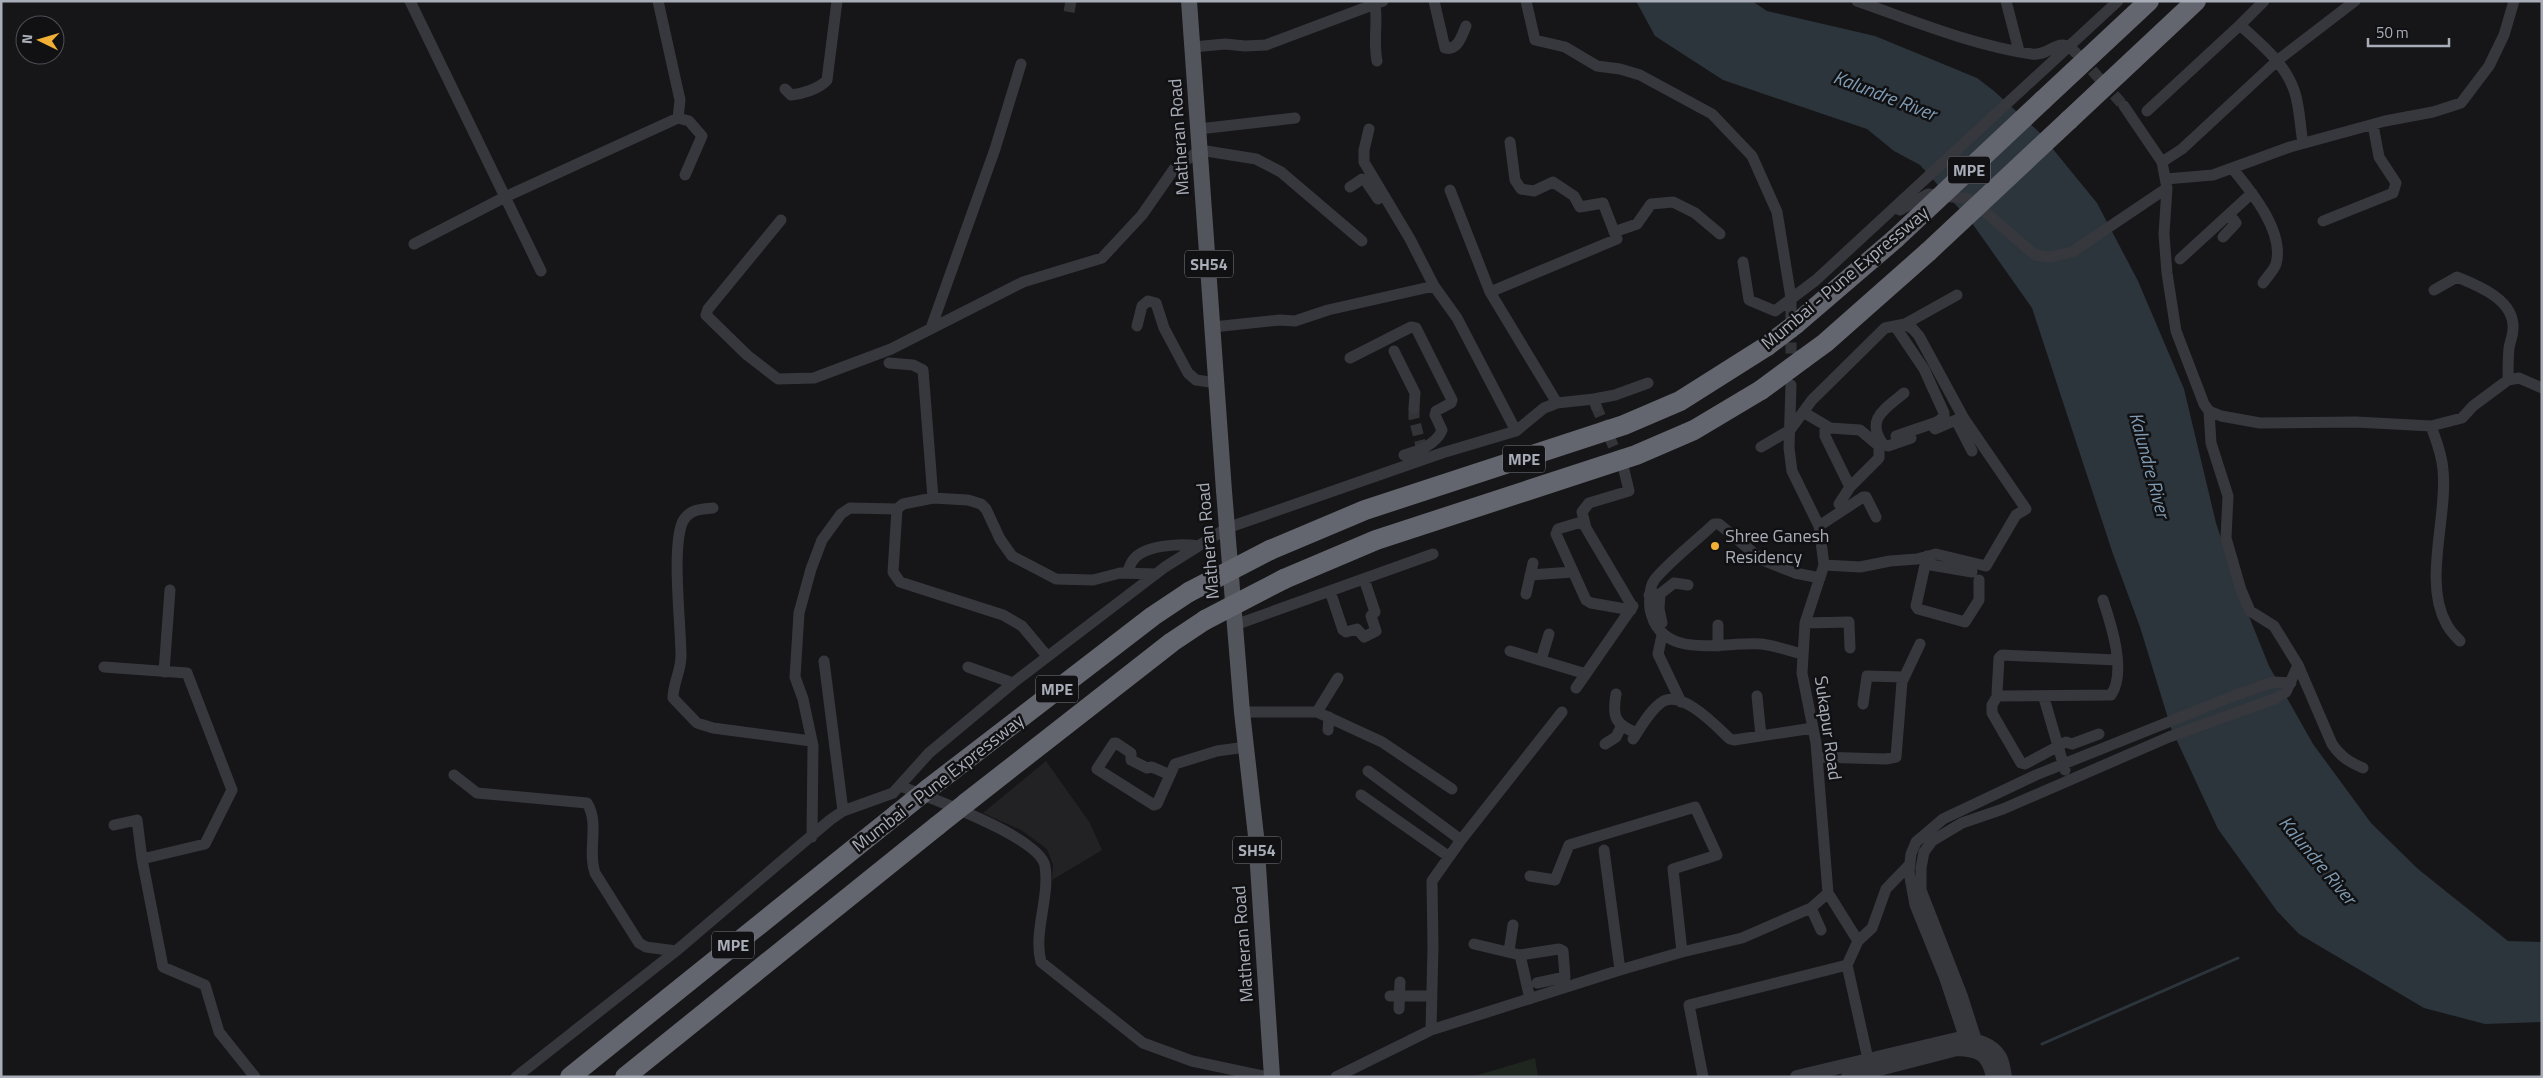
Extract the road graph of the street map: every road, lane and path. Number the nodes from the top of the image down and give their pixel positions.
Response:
1 (410, 1) edge
2 (658, 1) edge
3 (837, 1) edge
4 (1189, 1) edge
5 (1434, 1) edge
6 (1526, 1) edge
7 (1857, 1) edge
8 (2006, 1) edge
9 (2118, 1) edge
10 (2149, 1) edge
11 (2196, 1) edge
12 (2264, 1) edge
13 (2355, 1) edge
14 (2514, 1) edge
15 (1379, 2) edge
16 (2240, 25) junction
17 (1466, 26) dead end
18 (1193, 46) junction
19 (2073, 50) junction
20 (2019, 51) junction
21 (2278, 60) junction
22 (1377, 61) dead end
23 (1021, 64) dead end
24 (785, 89) dead end
25 (2124, 106) tunnel mouth
26 (2147, 111) dead end
27 (678, 118) junction
28 (1295, 118) dead end
29 (2373, 125) junction
30 (1199, 129) junction
31 (1369, 129) dead end
32 (1510, 142) dead end
33 (2303, 143) junction
34 (1200, 150) junction
35 (2162, 162) junction
36 (2232, 168) junction
37 (685, 174) dead end
38 (2167, 184) junction
39 (1350, 187) dead end
40 (1374, 187) junction
41 (1450, 190) dead end
42 (2252, 193) junction
43 (505, 197) junction
44 (1387, 207) junction
45 (2229, 214) junction
46 (1883, 219) junction
47 (781, 220) dead end
48 (1393, 221) dead end
49 (2323, 221) dead end
50 (1614, 232) junction
51 (1720, 234) dead end
52 (2222, 236) dead end
53 (1362, 241) dead end
54 (414, 244) dead end
55 (2180, 259) dead end
56 (1743, 262) dead end
57 (541, 272) dead end
58 (2263, 283) dead end
59 (1434, 286) junction
60 (2434, 290) dead end
61 (1490, 292) junction
62 (1957, 295) dead end
63 (1791, 298) junction
64 (1793, 321) junction
65 (1900, 325) junction
66 (1137, 326) dead end
67 (1213, 327) junction
68 (931, 328) junction
69 (1394, 351) dead end
70 (1350, 358) dead end
71 (889, 363) dead end
72 (2508, 380) junction
73 (1217, 383) junction
74 (1648, 383) dead end
75 (1791, 385) dead end
76 (2542, 388) edge
77 (1904, 393) dead end
78 (1557, 403) junction
79 (1414, 408) tunnel mouth
80 (2210, 411) junction
81 (1803, 412) junction
82 (1960, 419) junction
83 (1826, 426) junction
84 (2431, 426) junction
85 (1790, 430) junction
86 (1516, 431) junction
87 (1896, 436) dead end
88 (1761, 447) dead end
89 (1972, 450) dead end
90 (1423, 451) junction
91 (1404, 455) dead end
92 (1624, 470) tunnel mouth
93 (1850, 487) junction
94 (933, 498) junction
95 (1839, 504) dead end
96 (713, 508) dead end
97 (897, 509) junction
98 (1876, 516) dead end
99 (1585, 525) junction
100 (1819, 526) junction
101 (1227, 528) junction
102 (1198, 546) junction
103 (1433, 554) dead end
104 (1926, 560) junction
105 (1534, 562) dead end
106 (1830, 568) junction
107 (1573, 572) junction
108 (1127, 573) junction
109 (1156, 574) junction
110 (1530, 575) junction
111 (1820, 578) junction
112 (1364, 579) junction
113 (1688, 585) dead end
114 (170, 590) dead end
115 (1330, 591) junction
116 (1526, 594) dead end
117 (1653, 596) junction
118 (2104, 600) dead end
119 (1632, 608) junction
120 (1662, 623) dead end
121 (1805, 623) junction
122 (1235, 625) junction
123 (1718, 625) dead end
124 (1549, 634) dead end
125 (1667, 635) junction
126 (1750, 638) dead end
127 (2460, 641) dead end
128 (1728, 642) junction
129 (1920, 644) dead end
130 (1850, 648) dead end
131 (1510, 651) dead end
132 (1802, 654) junction
133 (1047, 656) junction
134 (1541, 660) junction
135 (2117, 660) junction
136 (824, 661) dead end
137 (2298, 665) junction
138 (104, 667) dead end
139 (968, 667) dead end
140 (164, 672) junction
141 (1586, 674) junction
142 (1903, 677) junction
143 (1338, 678) dead end
144 (1013, 683) junction
145 (2286, 685) junction
146 (1576, 688) dead end
147 (1616, 694) dead end
148 (1998, 695) junction
149 (1757, 696) dead end
150 (2044, 698) junction
151 (1682, 702) junction
152 (1863, 704) dead end
153 (1242, 712) junction
154 (1316, 712) junction
155 (1562, 712) dead end
156 (1328, 717) junction
157 (1621, 727) junction
158 (1813, 728) junction
159 (1328, 730) dead end
160 (2099, 734) dead end
161 (1761, 736) junction
162 (811, 741) junction
163 (1605, 744) dead end
164 (2058, 745) junction
165 (1246, 747) junction
166 (1817, 757) junction
167 (2063, 764) junction
168 (2363, 768) dead end
169 (1368, 771) dead end
170 (454, 775) dead end
171 (1170, 775) junction
172 (2068, 781) junction
173 (900, 786) junction
174 (1452, 789) dead end
175 (1361, 795) dead end
176 (843, 811) junction
177 (114, 825) dead end
178 (812, 837) junction
179 (1461, 840) junction
180 (1604, 850) dead end
181 (1448, 856) junction
182 (142, 859) junction
183 (1910, 864) junction
184 (1530, 876) dead end
185 (1828, 893) junction
186 (1810, 908) junction
187 (1513, 925) dead end
188 (1821, 930) dead end
189 (1858, 941) junction
190 (1474, 944) dead end
191 (676, 951) junction
192 (1682, 952) junction
193 (1515, 953) junction
194 (1847, 965) junction
195 (1620, 970) junction
196 (1400, 982) dead end
197 (1537, 983) dead end
198 (1395, 996) junction
199 (1431, 996) junction
200 (1530, 998) junction
201 (1399, 1009) dead end
202 (1431, 1030) junction
203 (1973, 1046) junction
204 (1870, 1066) junction
205 (255, 1077) edge
206 (516, 1077) edge
207 (570, 1077) edge
208 (625, 1077) edge
209 (1267, 1077) edge
210 (1272, 1077) edge
211 (1336, 1077) edge
212 (1703, 1077) edge
213 (1797, 1077) edge
214 (1848, 1077) edge
215 (1993, 1077) edge
216 (2005, 1077) edge

1 - 43 street
2 - 27 street
3 - 24 street
4 - 18 main road, Matheran Road / SH54
5 - 17 street
6 - 63 street
7 - 20 street
8 - 20 street
9 - 19 street
10 - 64 highway, Mumbai - Pune Expressway / MPE, bridge
11 - 208 highway, Mumbai - Pune Expressway / MPE, bridge
12 - 16 street
13 - 21 street
14 - 29 street
15 - 18 street
15 - 22 street
16 - 21 street
16 - 26 street
18 - 30 main road, Matheran Road / SH54
19 - 20 street
19 - 46 street
21 - 33 street
21 - 35 street
23 - 68 street
25 - 35 street
27 - 37 street
27 - 43 street
28 - 30 street
29 - 33 street
29 - 49 street
30 - 34 main road, Matheran Road / SH54
31 - 40 street
32 - 50 street
33 - 36 street
34 - 53 street
34 - 67 main road, Matheran Road / SH54
34 - 68 street
35 - 38 street
36 - 38 street
36 - 42 street
38 - 46 street
38 - 80 street
39 - 40 street
40 - 44 street
41 - 61 street
42 - 45 street
42 - 58 street
43 - 54 street
43 - 57 street
44 - 48 street
44 - 59 street
45 - 52 street
45 - 55 street
46 - 63 street
47 - 68 street
50 - 51 street
50 - 61 street
56 - 63 street
59 - 67 street
59 - 86 street
60 - 72 street
61 - 78 street
62 - 65 street
63 - 64 street
64 - 207 highway, Mumbai - Pune Expressway / MPE, bridge
65 - 81 street
65 - 82 street
65 - 87 street
66 - 73 street
67 - 73 main road, Matheran Road / SH54
69 - 79 street
70 - 90 street
71 - 94 street
72 - 76 street
72 - 84 street
73 - 101 main road, Matheran Road / SH54
74 - 78 street
75 - 85 street, Sukapur Road
77 - 82 street
78 - 86 street
80 - 84 street
80 - 137 street
81 - 83 street
81 - 85 street
82 - 89 street
82 - 104 street
83 - 93 street
83 - 93 street
84 - 127 street
85 - 88 street
85 - 100 street, Sukapur Road
86 - 90 street
90 - 91 street
90 - 101 street
92 - 99 street
93 - 95 street
94 - 97 street
94 - 108 street
96 - 162 street
97 - 133 street
97 - 162 street
98 - 100 street
99 - 107 street
99 - 119 street
100 - 106 street, Sukapur Road
101 - 102 street
101 - 122 main road, Matheran Road / SH54
102 - 108 street
102 - 109 street
103 - 112 street
104 - 104 street
104 - 106 street
105 - 110 street
106 - 111 street, Sukapur Road
107 - 110 street
107 - 119 street
108 - 109 street
109 - 133 street
110 - 116 street
111 - 117 street
111 - 121 street, Sukapur Road
112 - 115 street
112 - 115 street
113 - 117 street
114 - 140 street
115 - 122 street
117 - 119 street
117 - 120 street
117 - 125 street
118 - 135 street
119 - 141 street
121 - 130 street
121 - 132 street, Sukapur Road
122 - 153 main road, Matheran Road / SH54
123 - 128 street
124 - 134 street
125 - 128 street
125 - 151 street
126 - 128 street
128 - 132 street
129 - 142 street
131 - 134 street
132 - 158 street, Sukapur Road
133 - 144 street
134 - 141 street
135 - 148 street
135 - 150 street
136 - 176 street
137 - 145 street
137 - 168 street
138 - 140 street
139 - 144 street
140 - 182 street
141 - 146 street
142 - 152 street
142 - 166 street
143 - 154 street
144 - 173 street
145 - 167 street
145 - 172 street
147 - 157 street
148 - 150 street
148 - 164 street
149 - 161 street
150 - 164 street
151 - 157 street
151 - 161 street
153 - 154 street
153 - 165 main road, Matheran Road / SH54
154 - 156 street
155 - 179 street
156 - 159 street
156 - 174 street
157 - 163 street
158 - 161 street
158 - 166 street, Sukapur Road
160 - 164 street
162 - 178 street
164 - 167 street
165 - 171 street
165 - 210 main road, Matheran Road / SH54
166 - 185 street, Sukapur Road
167 - 172 street
167 - 183 street
169 - 179 street
170 - 191 street
171 - 171 street
172 - 203 street
173 - 176 street
173 - 209 street
175 - 181 street
176 - 178 street
177 - 182 street
178 - 191 street
179 - 181 street
180 - 195 street
181 - 199 street
182 - 205 street
183 - 189 street
183 - 203 street
184 - 192 street
185 - 186 street
185 - 189 street, Sukapur Road
186 - 188 street
186 - 192 street
187 - 193 street
189 - 194 street
190 - 193 street
191 - 206 street
192 - 195 street
193 - 197 street
193 - 200 street
194 - 204 street
194 - 212 street
195 - 200 street
196 - 198 street
198 - 199 street
198 - 201 street
199 - 202 street
200 - 202 street
202 - 211 street
203 - 204 street
203 - 215 street
203 - 216 street
204 - 213 street
204 - 214 street

